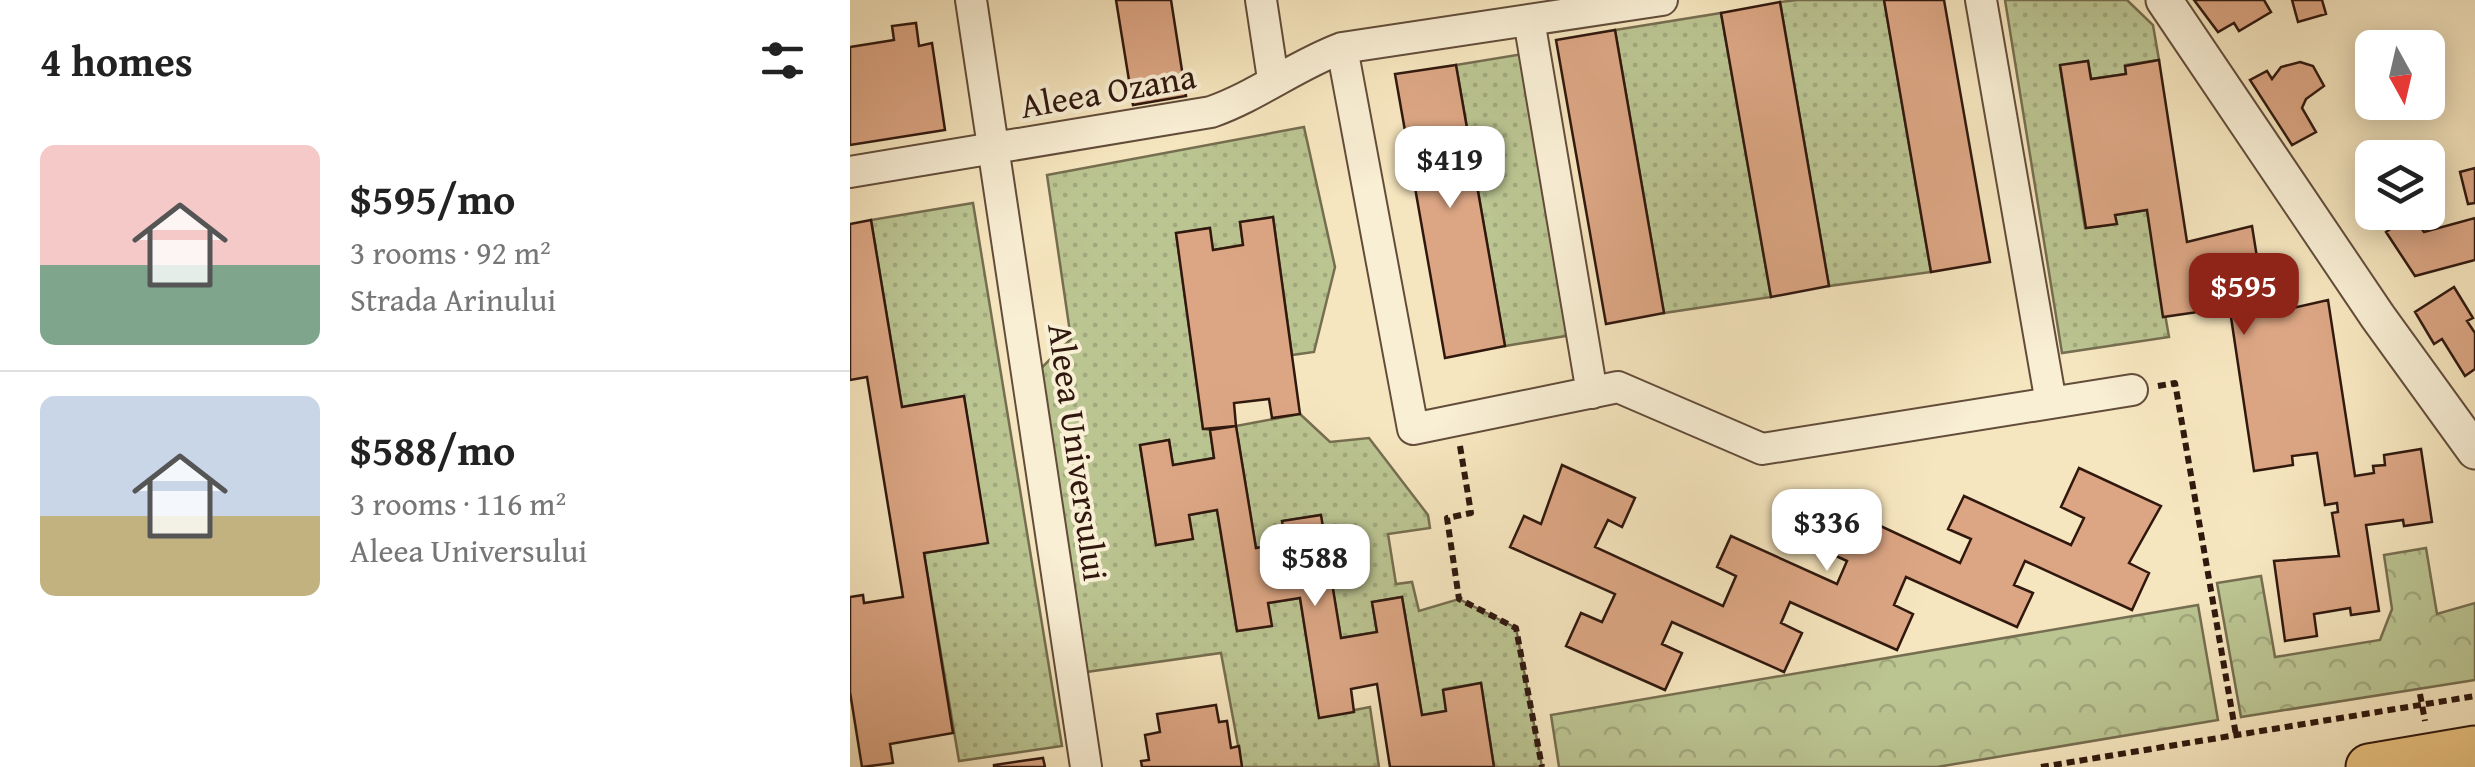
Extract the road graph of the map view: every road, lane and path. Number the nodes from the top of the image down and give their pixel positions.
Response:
1 (971, 0) edge
2 (1261, 0) edge
3 (1662, 0) edge
4 (1981, 0) edge
5 (2164, 0) edge
6 (1529, 20) junction
7 (1342, 48) junction
8 (1273, 79) junction
9 (996, 149) junction
10 (850, 172) edge
11 (2132, 390) joint
12 (1592, 392) junction
13 (2050, 403) junction
14 (1456, 420) junction
15 (2475, 450) edge
16 (2475, 696) edge
17 (2236, 735) junction
18 (2475, 748) edge
19 (1086, 767) edge
20 (1542, 767) edge
21 (2042, 767) edge
22 (2369, 767) edge

1 - 9 street, Aleea Universului
2 - 8 street
3 - 6 street, Aleea Ozana
4 - 13 street
5 - 15 street
6 - 7 street, Aleea Ozana
6 - 12 street
7 - 8 street, Aleea Ozana
7 - 14 street
8 - 9 street, Aleea Ozana
9 - 10 street, Aleea Ozana
9 - 19 street, Aleea Universului
11 - 13 street
11 - 17 path
12 - 13 street
12 - 14 street
14 - 20 path
16 - 17 path
17 - 21 path
18 - 22 main road

